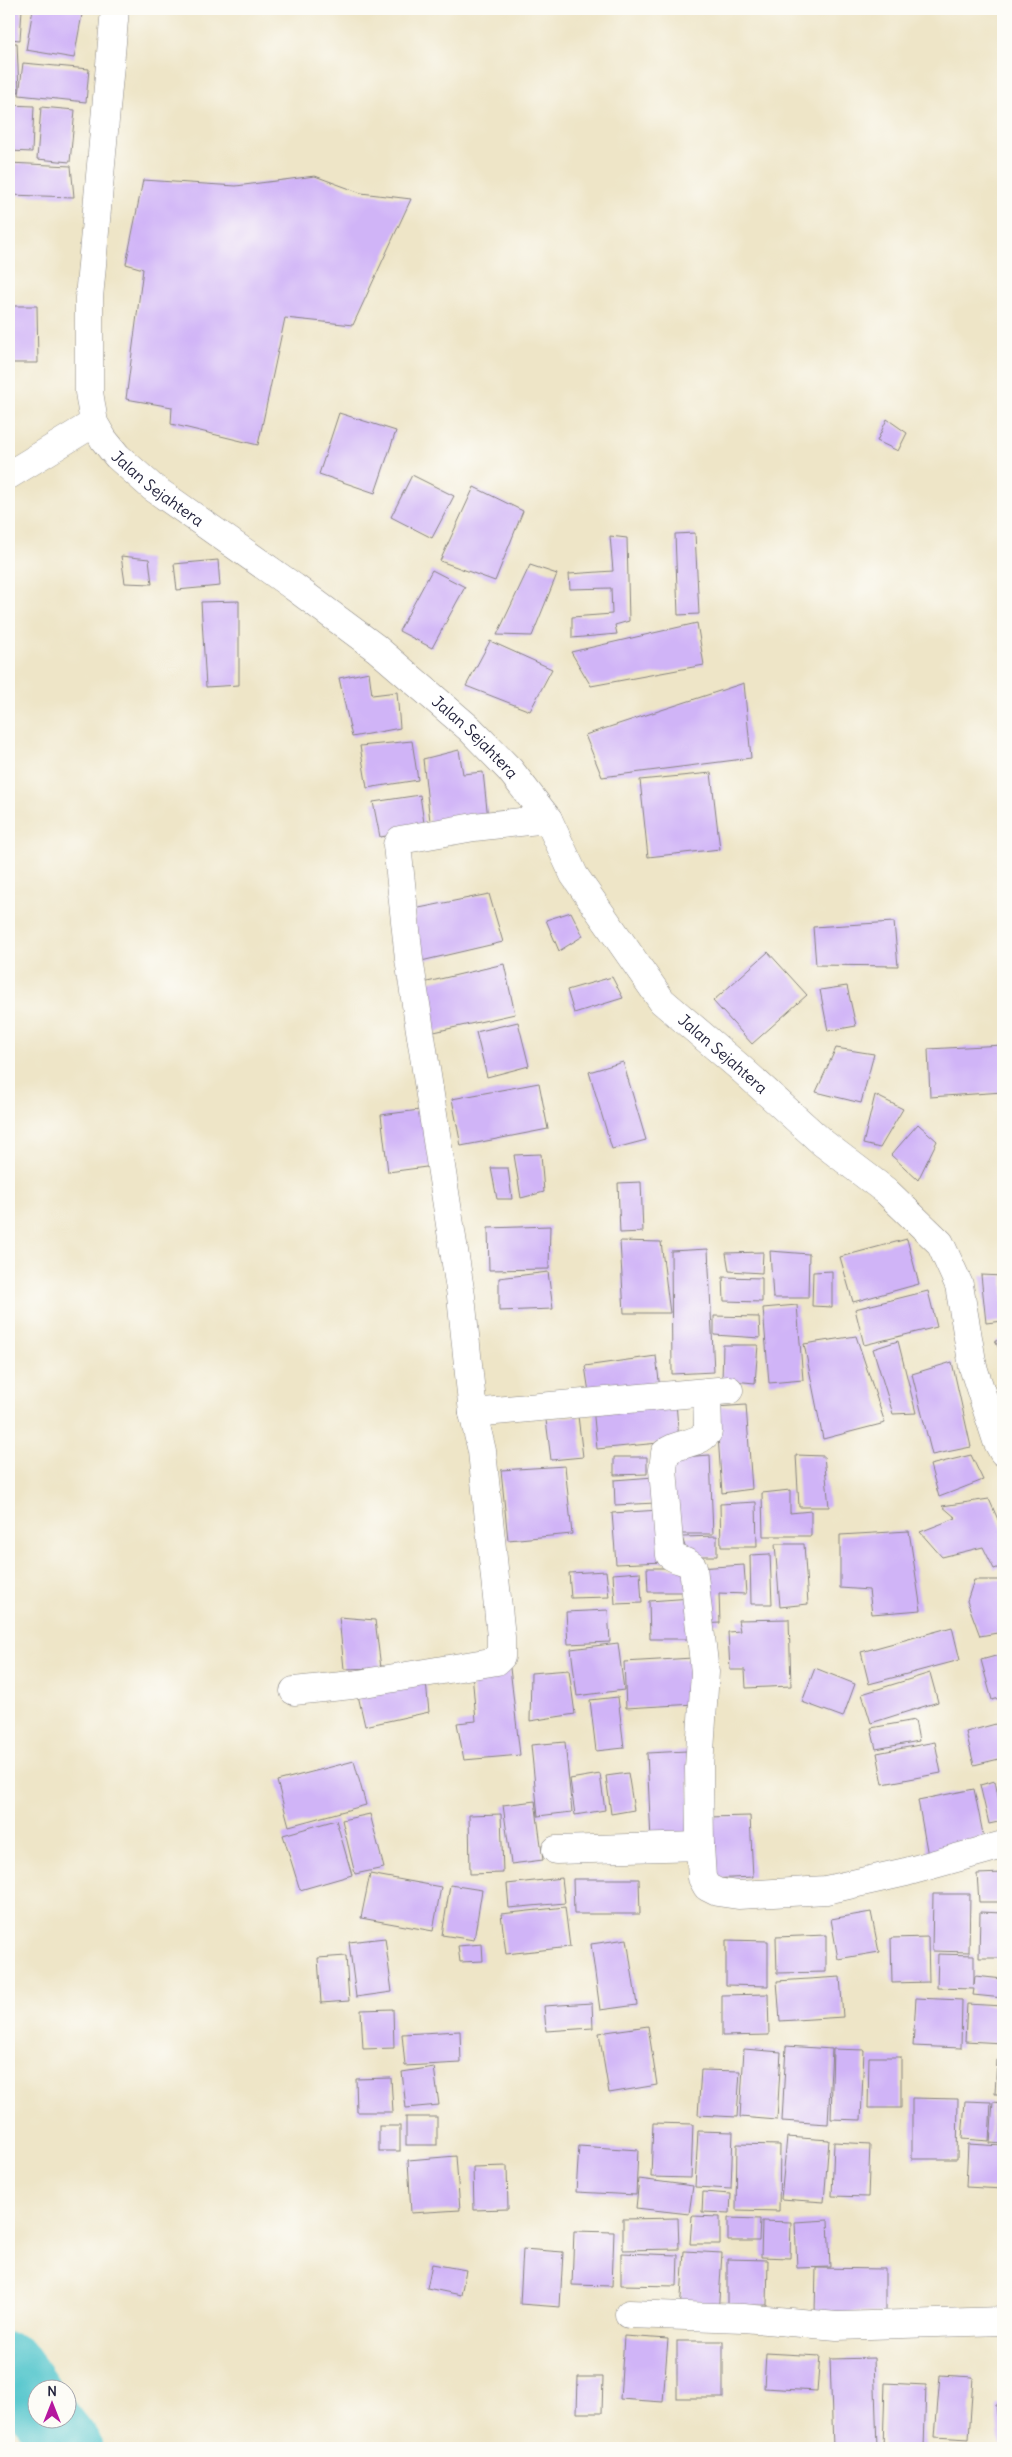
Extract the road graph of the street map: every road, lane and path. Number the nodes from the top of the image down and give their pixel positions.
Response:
1 (115, 9) edge
2 (94, 423) junction
3 (9, 475) edge
4 (548, 819) junction
5 (474, 1413) junction
6 (1003, 1452) edge
7 (294, 1691) dead end
8 (1003, 1845) edge
9 (700, 1846) junction
10 (556, 1850) dead end
11 (629, 2314) dead end
12 (1003, 2321) edge

1 - 2 street, Jalan Sejahtera
2 - 3 street
2 - 4 street, Jalan Sejahtera
4 - 5 street
4 - 6 street, Jalan Sejahtera
5 - 7 street
5 - 9 street
8 - 9 street
9 - 10 street
11 - 12 street

